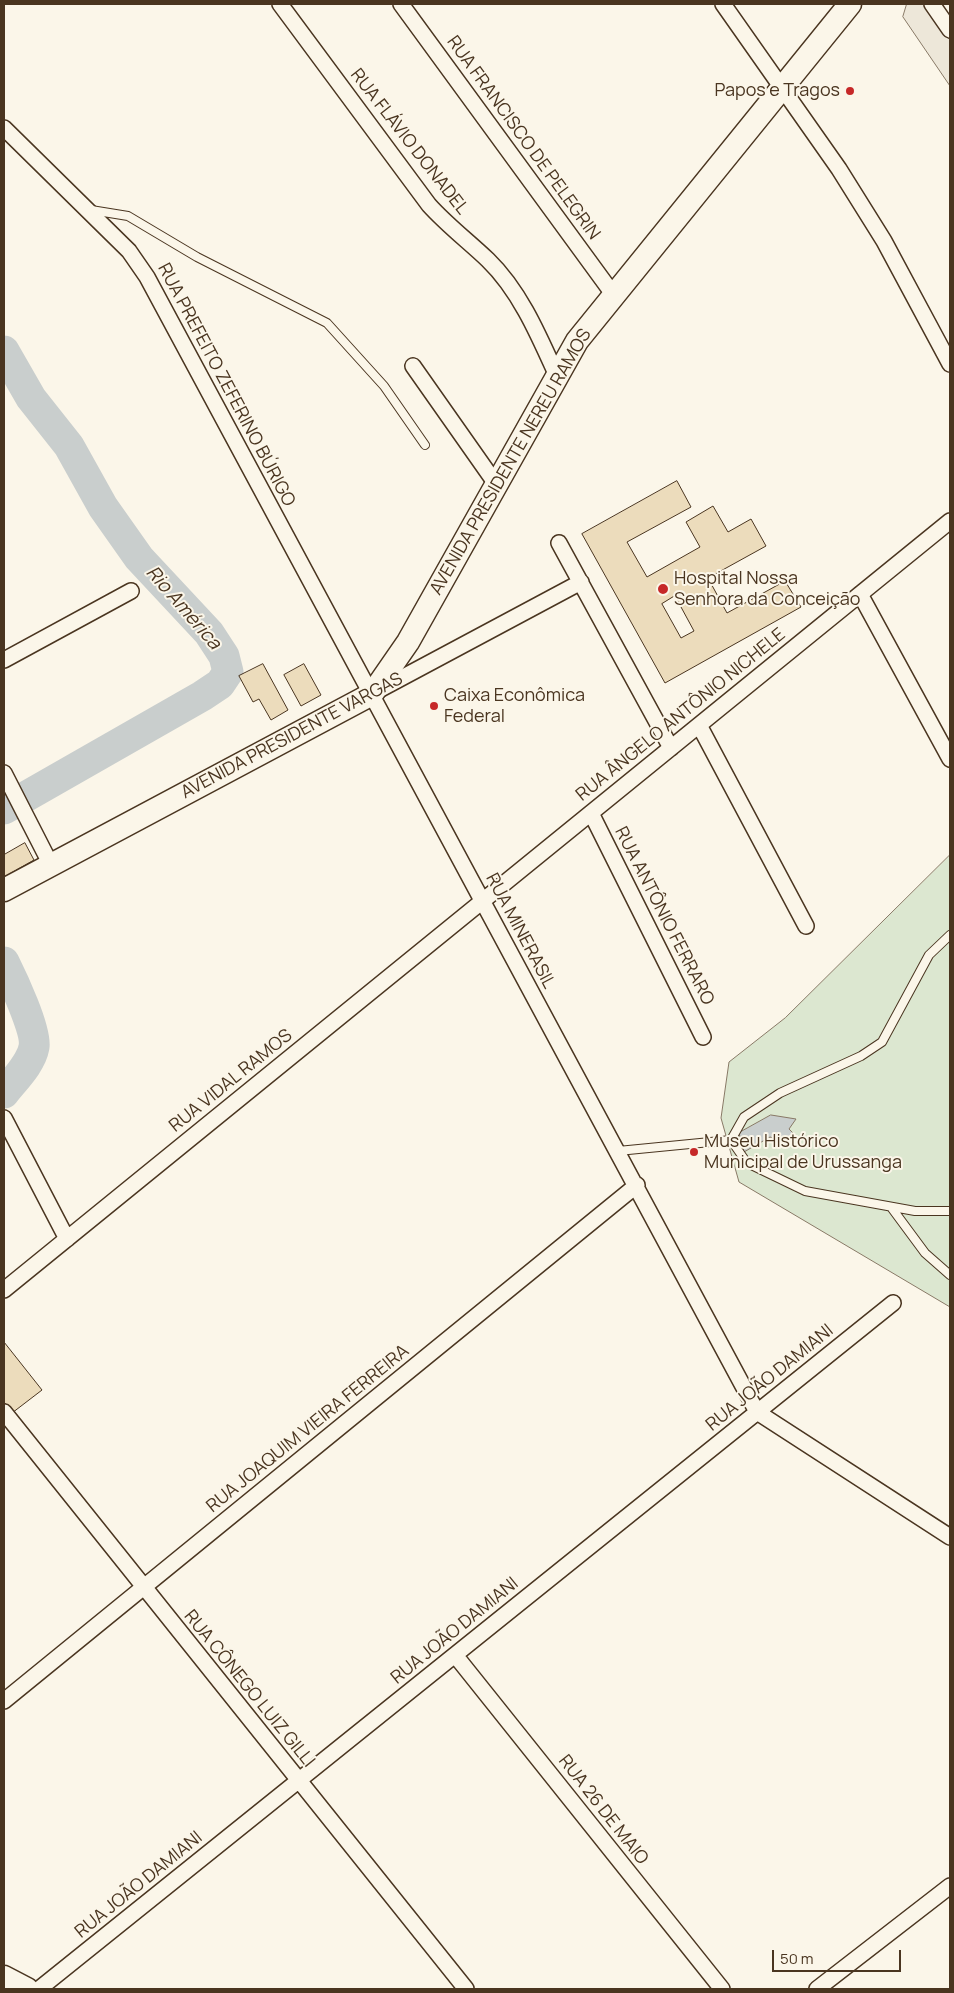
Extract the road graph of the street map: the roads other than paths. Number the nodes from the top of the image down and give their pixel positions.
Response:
1 (280, 4) edge
2 (401, 4) edge
3 (723, 4) edge
4 (850, 4) edge
5 (932, 4) edge
6 (950, 30) edge
7 (782, 86) junction
8 (4, 128) edge
9 (86, 209) junction
10 (613, 294) junction
11 (950, 364) edge
12 (413, 366) dead end
13 (557, 376) junction
14 (425, 445) dead end
15 (496, 484) junction
16 (950, 521) edge
17 (559, 543) dead end
18 (581, 582) junction
19 (131, 591) dead end
20 (860, 594) junction
21 (4, 660) edge
22 (372, 694) junction
23 (699, 725) junction
24 (671, 748) junction
25 (950, 759) edge
26 (4, 773) edge
27 (591, 812) junction
28 (52, 865) junction
29 (4, 890) edge
30 (483, 901) junction
31 (806, 926) dead end
32 (950, 935) edge
33 (703, 1037) dead end
34 (4, 1118) edge
35 (731, 1140) junction
36 (618, 1151) junction
37 (637, 1186) junction
38 (891, 1207) junction
39 (950, 1211) edge
40 (67, 1239) junction
41 (950, 1274) edge
42 (4, 1290) edge
43 (893, 1303) dead end
44 (4, 1412) edge
45 (758, 1412) junction
46 (950, 1537) edge
47 (144, 1587) junction
48 (456, 1655) junction
49 (4, 1701) edge
50 (299, 1781) junction
51 (950, 1886) edge
52 (4, 1977) edge
53 (27, 1989) edge
54 (39, 1989) edge
55 (466, 1989) edge
56 (722, 1989) edge
57 (816, 1989) edge

1 - 13 street, RUA FLÁVIO DONADEL
2 - 10 street, RUA FRANCISCO DE PELEGRIN
3 - 7 street
4 - 7 street, AVENIDA PRESIDENTE NEREU RAMOS
5 - 6 street
7 - 10 street, AVENIDA PRESIDENTE NEREU RAMOS
7 - 11 street
8 - 9 street, RUA PREFEITO ZEFERINO BÚRIGO
9 - 14 lane
9 - 22 street, RUA PREFEITO ZEFERINO BÚRIGO
10 - 13 street, AVENIDA PRESIDENTE NEREU RAMOS
12 - 15 street
13 - 15 street, AVENIDA PRESIDENTE NEREU RAMOS
15 - 22 street, AVENIDA PRESIDENTE NEREU RAMOS
16 - 20 street, RUA ÂNGELO ANTÔNIO NICHELE
17 - 18 street
18 - 22 street, AVENIDA PRESIDENTE VARGAS
18 - 24 street
19 - 21 street
20 - 23 street, RUA ÂNGELO ANTÔNIO NICHELE
20 - 25 street
22 - 28 street, AVENIDA PRESIDENTE VARGAS
22 - 30 street, RUA MINERASIL
23 - 24 street, RUA ÂNGELO ANTÔNIO NICHELE
23 - 31 street
24 - 27 street, RUA ÂNGELO ANTÔNIO NICHELE
26 - 28 street
27 - 30 street, RUA ÂNGELO ANTÔNIO NICHELE
27 - 33 street, RUA ANTÔNIO FERRARO
28 - 29 street, AVENIDA PRESIDENTE VARGAS
30 - 36 street, RUA MINERASIL
30 - 40 street, RUA VIDAL RAMOS
32 - 35 lane
34 - 40 street
35 - 36 lane
35 - 38 lane
36 - 37 street, RUA MINERASIL
37 - 45 street, RUA MINERASIL
37 - 47 street, RUA JOAQUIM VIEIRA FERREIRA
38 - 39 lane
38 - 41 lane
40 - 42 street, RUA VIDAL RAMOS
43 - 45 street, RUA JOÃO DAMIANI
44 - 47 street, RUA CÔNEGO LUIZ GILLI
45 - 46 street
45 - 48 street, RUA JOÃO DAMIANI
47 - 49 street, RUA JOAQUIM VIEIRA FERREIRA
47 - 50 street, RUA CÔNEGO LUIZ GILLI
48 - 50 street, RUA JOÃO DAMIANI
48 - 56 street, RUA 26 DE MAIO
50 - 54 street, RUA JOÃO DAMIANI
50 - 55 street, RUA CÔNEGO LUIZ GILLI
51 - 57 street
52 - 53 street

